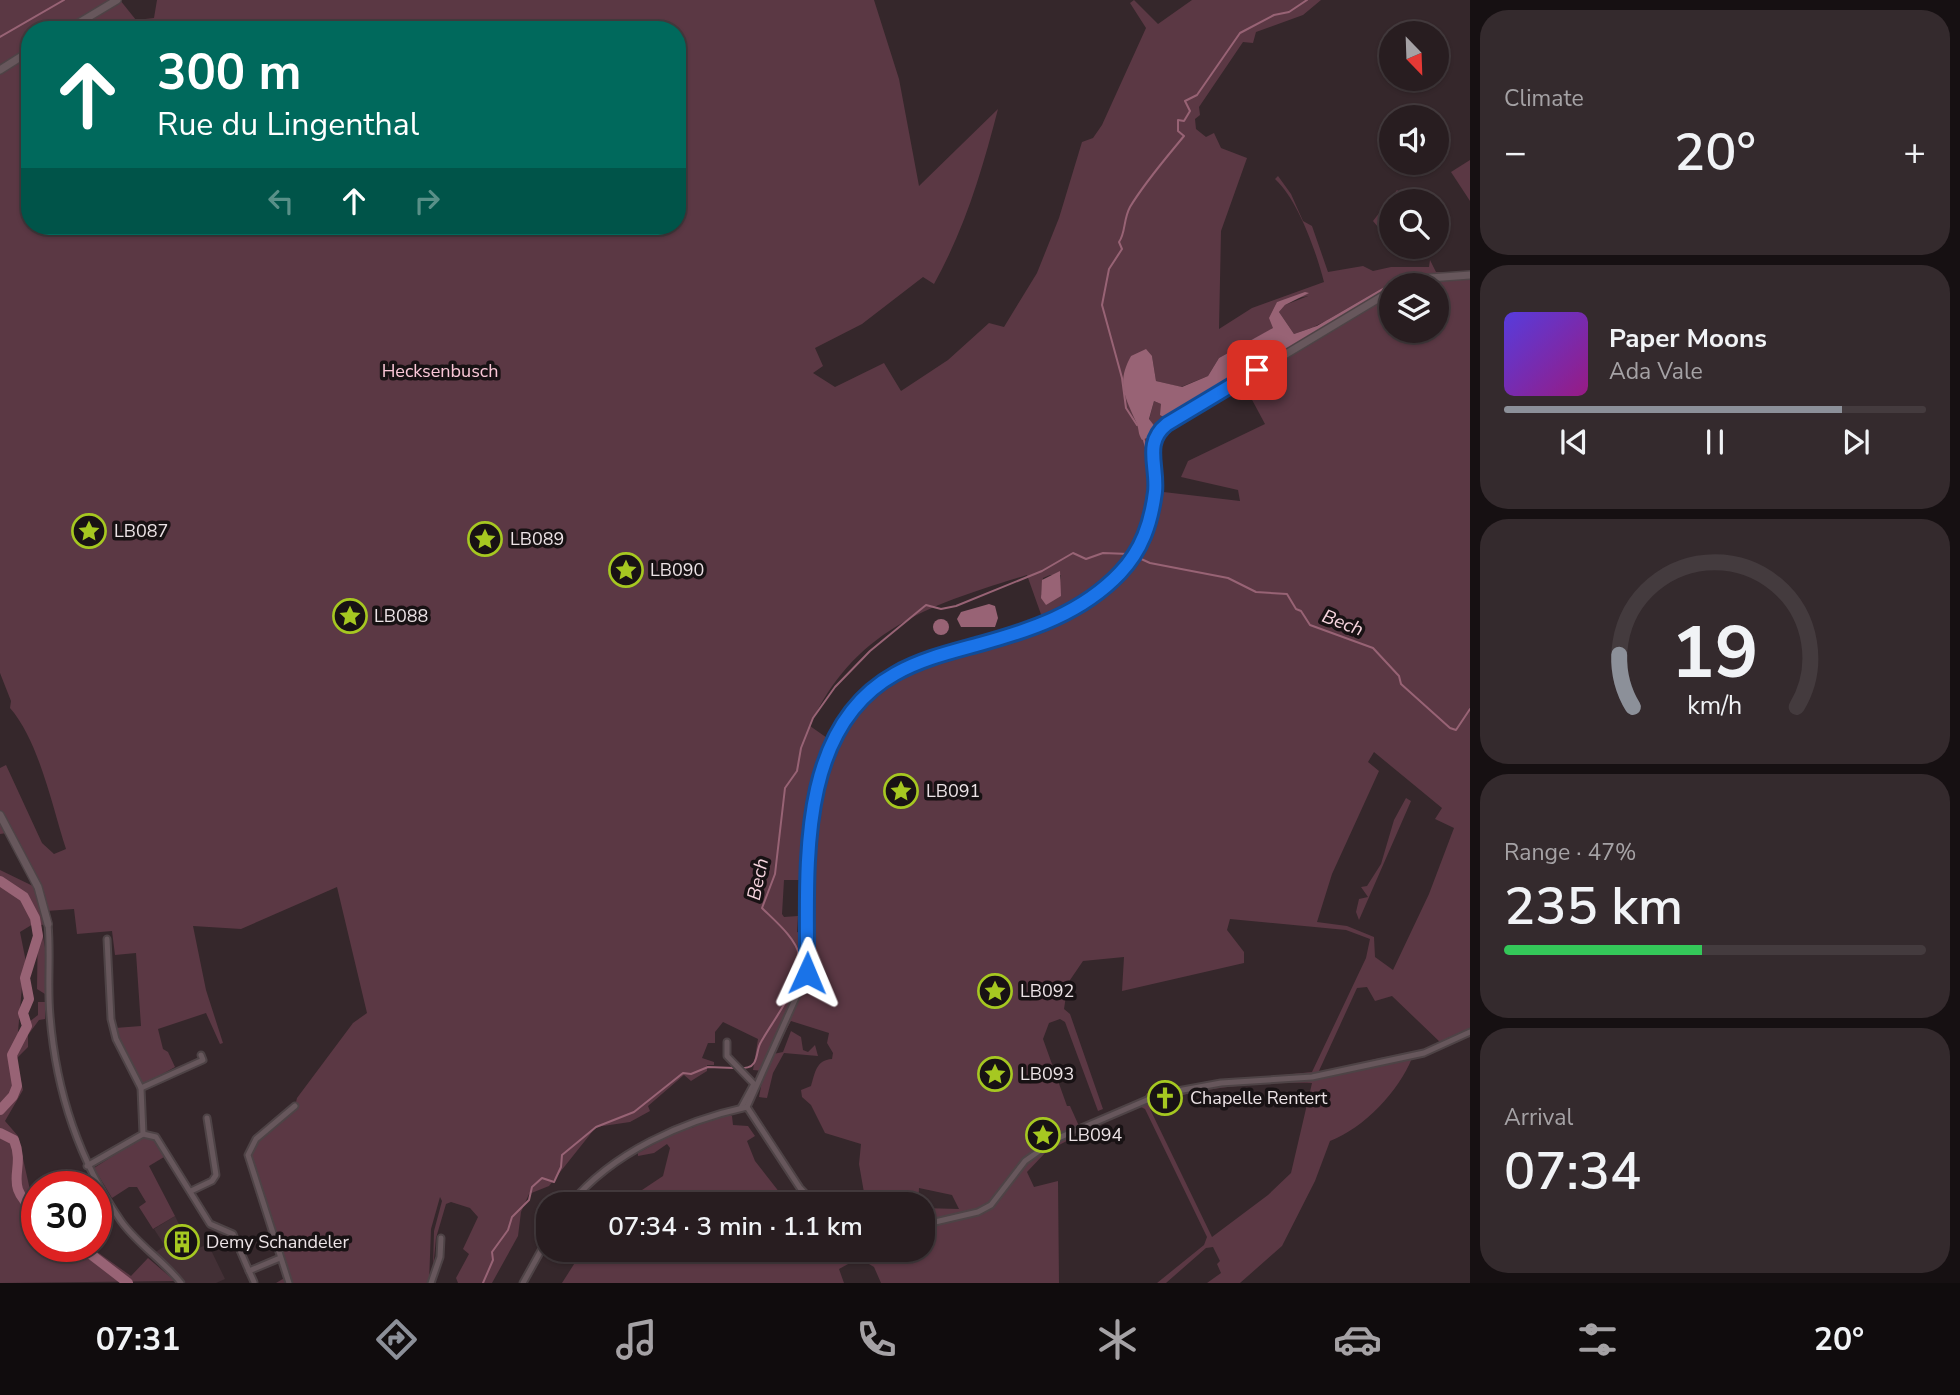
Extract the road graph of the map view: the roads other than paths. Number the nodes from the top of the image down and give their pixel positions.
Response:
1 (117, 0) edge
2 (82, 21) edge
3 (21, 57) edge
4 (0, 70) edge
5 (1470, 275) edge
6 (1449, 277) edge
7 (1379, 298) edge
8 (0, 815) edge
9 (808, 874) joint
10 (48, 924) joint
11 (107, 939) dead end
12 (1470, 1032) edge
13 (726, 1042) dead end
14 (201, 1055) dead end
15 (771, 1055) junction
16 (754, 1084) junction
17 (141, 1088) junction
18 (295, 1106) dead end
19 (744, 1107) junction
20 (207, 1118) dead end
21 (142, 1134) junction
22 (87, 1167) junction
23 (191, 1191) junction
24 (581, 1192) edge
25 (804, 1192) edge
26 (935, 1223) edge
27 (441, 1238) dead end
28 (280, 1258) junction
29 (536, 1260) edge
30 (249, 1271) junction
31 (254, 1282) edge
32 (181, 1283) edge
33 (289, 1283) edge
34 (431, 1283) edge
35 (523, 1283) edge

1 - 2 street
3 - 4 street
5 - 6 street
7 - 9 street
8 - 10 street
9 - 15 street
10 - 22 street
11 - 17 street
12 - 26 street
13 - 16 street
14 - 17 street
15 - 16 street
15 - 19 street
16 - 19 street
17 - 21 street
18 - 28 street
19 - 24 street
19 - 25 street
20 - 23 street
21 - 22 street
21 - 23 street
22 - 32 street
23 - 30 street
27 - 34 street
28 - 30 street
28 - 33 street
29 - 35 street
30 - 31 street

